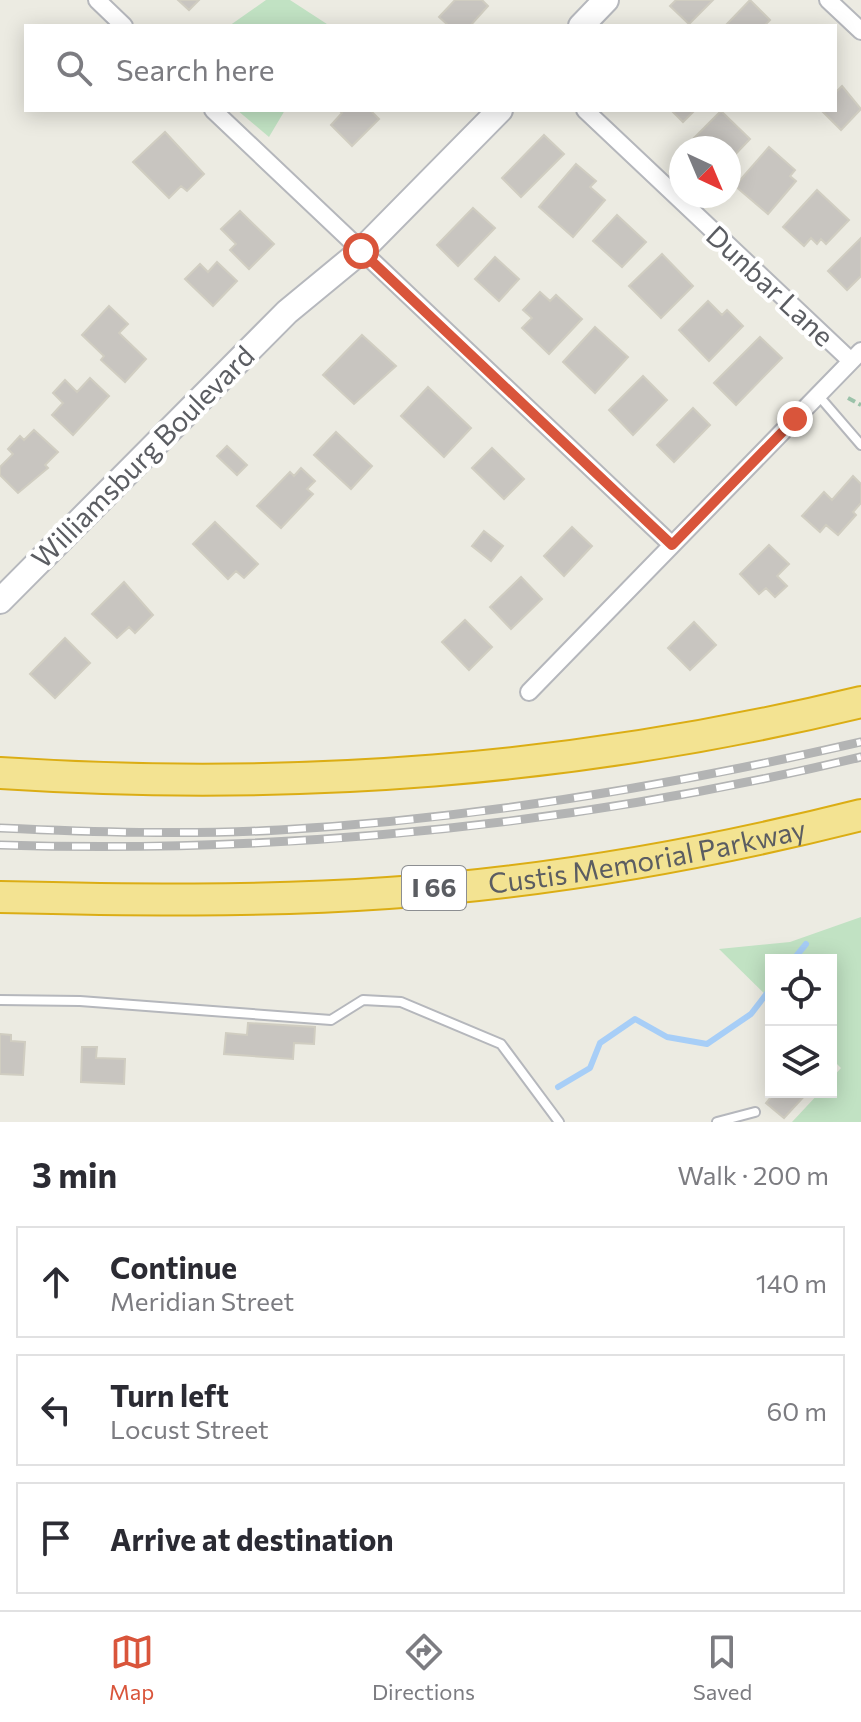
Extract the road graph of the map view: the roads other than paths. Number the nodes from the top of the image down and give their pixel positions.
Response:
1 (97, 0) edge
2 (606, 0) edge
3 (828, 0) edge
4 (122, 24) edge
5 (583, 24) edge
6 (861, 31) edge
7 (215, 112) edge
8 (498, 112) edge
9 (587, 112) edge
10 (361, 251) junction
11 (856, 356) edge
12 (818, 395) junction
13 (861, 445) edge
14 (672, 545) junction
15 (0, 601) edge
16 (529, 692) dead end
17 (861, 702) edge
18 (0, 773) edge
19 (861, 815) edge
20 (0, 897) edge
21 (0, 1000) edge
22 (755, 1112) dead end
23 (559, 1122) edge
24 (717, 1122) edge

1 - 4 street
2 - 5 main road
3 - 6 street
7 - 10 street
8 - 10 main road, Williamsburg Boulevard
9 - 11 street, Dunbar Lane
10 - 14 street
10 - 15 main road, Williamsburg Boulevard
11 - 12 street
12 - 13 lane
12 - 14 street
14 - 16 street
17 - 18 highway
19 - 20 highway, Custis Memorial Parkway / I 66
21 - 23 lane
22 - 24 lane

